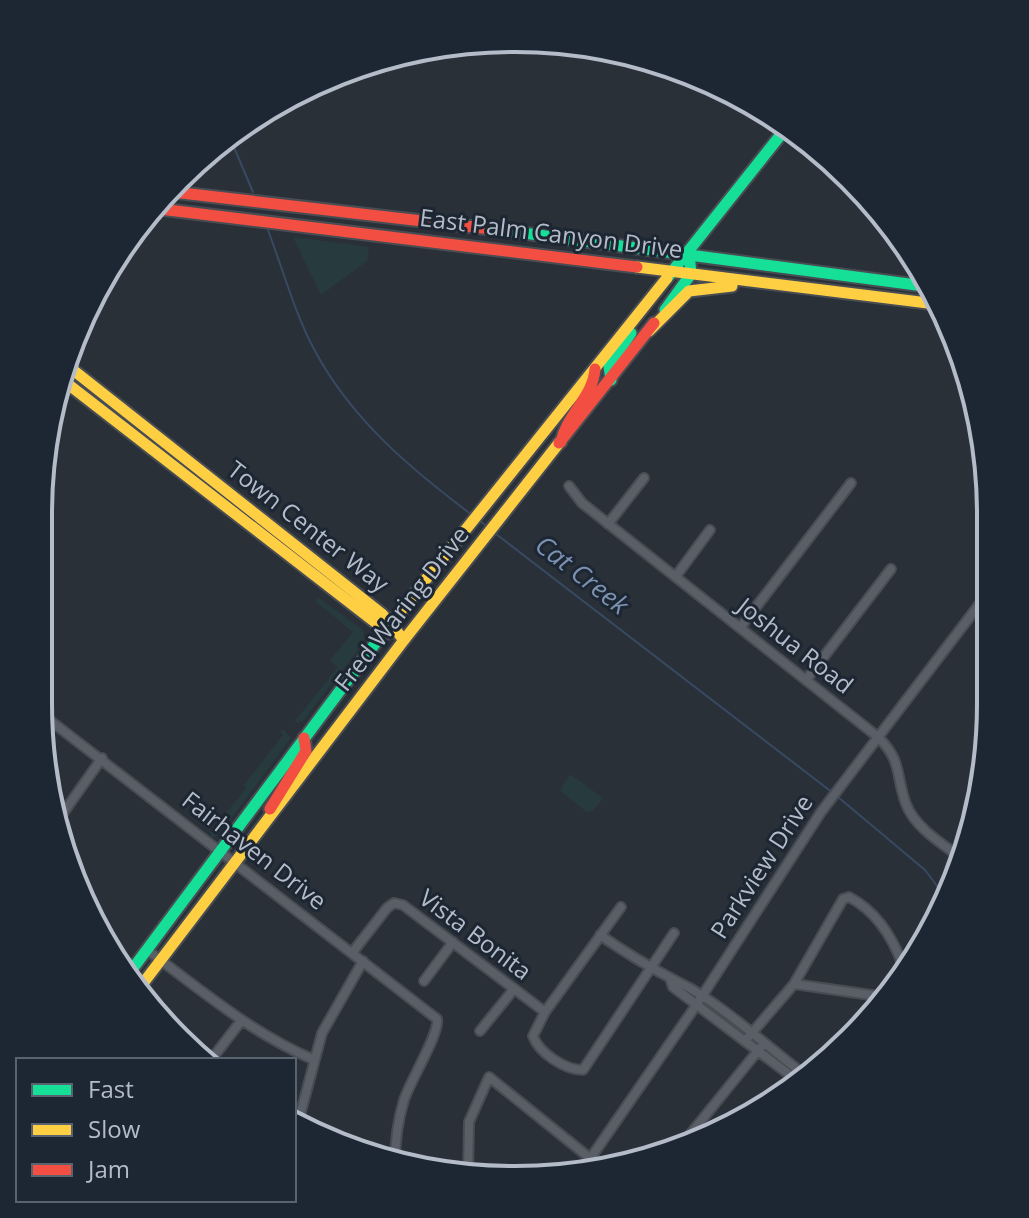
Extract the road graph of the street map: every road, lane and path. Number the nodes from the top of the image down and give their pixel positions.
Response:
1 (780, 136) edge
2 (182, 193) edge
3 (204, 196) junction
4 (176, 200) edge
5 (167, 210) edge
6 (689, 253) junction
7 (673, 271) junction
8 (691, 274) junction
9 (754, 283) junction
10 (916, 285) edge
11 (925, 303) edge
12 (635, 319) junction
13 (649, 331) junction
14 (595, 369) junction
15 (75, 372) edge
16 (611, 380) junction
17 (71, 386) edge
18 (560, 446) junction
19 (644, 478) dead end
20 (851, 483) dead end
21 (569, 486) dead end
22 (608, 524) junction
23 (710, 530) dead end
24 (891, 569) dead end
25 (676, 576) junction
26 (977, 607) edge
27 (387, 627) junction
28 (740, 628) junction
29 (404, 640) junction
30 (806, 680) junction
31 (53, 722) edge
32 (878, 737) junction
33 (304, 738) junction
34 (102, 758) junction
35 (65, 810) edge
36 (266, 821) junction
37 (953, 850) edge
38 (221, 852) junction
39 (236, 862) junction
40 (621, 907) dead end
41 (674, 933) dead end
42 (600, 935) junction
43 (453, 942) junction
44 (147, 950) junction
45 (352, 953) junction
46 (900, 959) edge
47 (161, 960) junction
48 (363, 961) junction
49 (135, 966) edge
50 (650, 970) junction
51 (145, 981) edge
52 (424, 981) dead end
53 (794, 984) junction
54 (514, 989) junction
55 (873, 995) edge
56 (699, 1001) junction
57 (545, 1012) junction
58 (241, 1021) junction
59 (480, 1031) dead end
60 (754, 1042) junction
61 (215, 1055) edge
62 (312, 1059) junction
63 (790, 1070) junction
64 (794, 1071) edge
65 (792, 1073) edge
66 (300, 1113) edge
67 (693, 1130) edge
68 (397, 1150) edge
69 (591, 1159) joint
70 (468, 1163) edge

1 - 6 main road, Fred Waring Drive
2 - 3 main road, East Palm Canyon Drive
3 - 4 main road
3 - 6 main road, East Palm Canyon Drive
5 - 7 main road, East Palm Canyon Drive
6 - 7 main road, Fred Waring Drive
6 - 8 main road
6 - 10 main road, East Palm Canyon Drive
7 - 8 main road, East Palm Canyon Drive
7 - 12 main road, Fred Waring Drive
8 - 9 main road, East Palm Canyon Drive
8 - 13 main road, Fred Waring Drive
9 - 11 main road, East Palm Canyon Drive
9 - 13 main road
12 - 14 main road, Fred Waring Drive
12 - 16 main road
13 - 16 main road, Fred Waring Drive
14 - 18 main road
14 - 27 main road, Fred Waring Drive
15 - 27 main road, Town Center Way
16 - 18 main road, Fred Waring Drive
17 - 27 main road, Town Center Way
18 - 29 main road, Fred Waring Drive
19 - 22 street
20 - 28 street
21 - 22 street, Joshua Road
22 - 25 street, Joshua Road
23 - 25 street
24 - 30 street
25 - 28 street, Joshua Road
26 - 32 street, Parkview Drive
27 - 29 main road, Town Center Way
27 - 33 main road, Fred Waring Drive
28 - 30 street, Joshua Road
29 - 36 main road, Fred Waring Drive
30 - 32 street, Joshua Road
31 - 34 street, Fairhaven Drive
32 - 37 street, Joshua Road
32 - 56 street, Parkview Drive
33 - 36 main road
33 - 38 main road, Fred Waring Drive
34 - 35 street
34 - 38 street, Fairhaven Drive
36 - 39 main road, Fred Waring Drive
38 - 39 street, Fairhaven Drive
38 - 44 main road, Fred Waring Drive
39 - 45 street, Fairhaven Drive
39 - 47 main road, Fred Waring Drive
40 - 42 street
41 - 50 street
42 - 50 street
42 - 57 street
43 - 45 street, Vista Bonita
43 - 52 street
43 - 54 street, Vista Bonita
44 - 47 street
44 - 49 main road, Fred Waring Drive
45 - 48 street, Fairhaven Drive
46 - 53 street
47 - 51 main road, Fred Waring Drive
47 - 58 street
48 - 62 street
48 - 68 street, Fairhaven Drive
50 - 56 street
50 - 57 street
53 - 55 street
53 - 60 street
54 - 57 street, Vista Bonita
54 - 59 street
56 - 60 street
56 - 69 street, Parkview Drive
58 - 61 street
58 - 62 street
60 - 63 street
60 - 67 street
62 - 66 street
63 - 64 street
63 - 65 street
69 - 70 street

